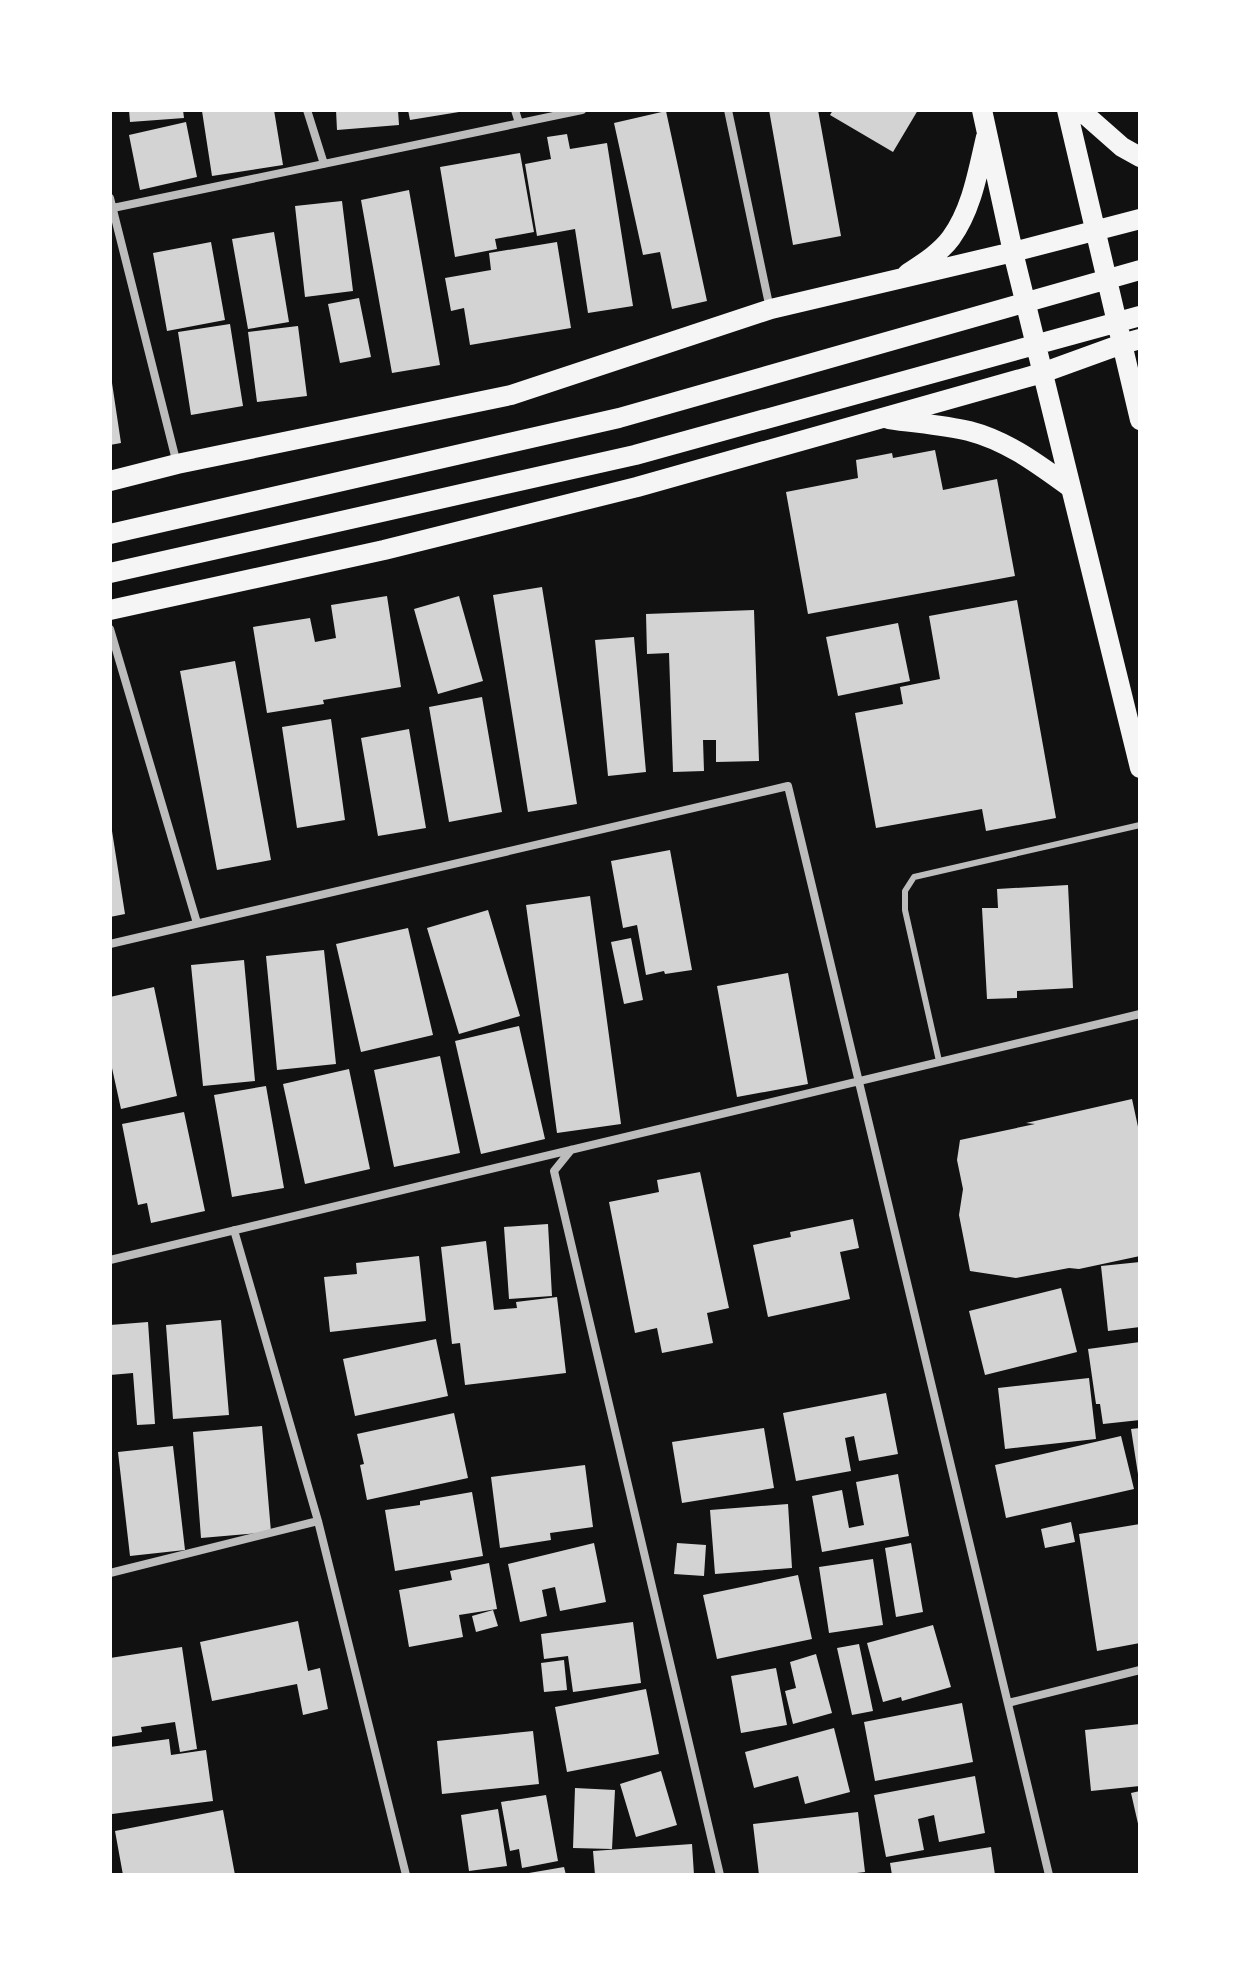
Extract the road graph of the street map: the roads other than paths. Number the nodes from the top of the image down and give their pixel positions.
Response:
1 (307, 110) edge
2 (515, 110) edge
3 (582, 110) edge
4 (728, 110) edge
5 (982, 110) edge
6 (1067, 110) edge
7 (1080, 110) edge
8 (519, 123) junction
9 (987, 134) junction
10 (1140, 157) edge
11 (324, 164) junction
12 (110, 198) edge
13 (113, 208) junction
14 (1140, 219) edge
15 (1094, 231) junction
16 (1013, 252) junction
17 (1140, 270) edge
18 (899, 280) junction
19 (771, 309) junction
20 (1140, 316) edge
21 (1131, 341) edge
22 (1042, 373) junction
23 (881, 418) junction
24 (1140, 420) edge
25 (177, 464) junction
26 (110, 481) edge
27 (1071, 488) junction
28 (110, 534) edge
29 (110, 573) edge
30 (110, 610) edge
31 (110, 629) edge
32 (1140, 768) edge
33 (1140, 825) edge
34 (197, 923) junction
35 (110, 944) edge
36 (1140, 1014) edge
37 (939, 1061) junction
38 (859, 1081) junction
39 (571, 1150) junction
40 (234, 1230) junction
41 (110, 1260) edge
42 (318, 1521) junction
43 (110, 1573) edge
44 (1140, 1670) edge
45 (1008, 1703) junction
46 (406, 1875) edge
47 (720, 1875) edge
48 (1049, 1875) edge

1 - 11 street
2 - 8 street
3 - 8 street
4 - 19 street
5 - 9 main road
6 - 15 main road
7 - 10 main road
8 - 11 street
9 - 16 main road
9 - 18 main road
11 - 13 street
12 - 13 street
13 - 25 street
14 - 15 main road
15 - 16 main road
15 - 21 main road
16 - 18 main road
16 - 22 main road
17 - 28 main road
18 - 19 main road
19 - 25 main road
20 - 29 main road
21 - 22 main road
21 - 24 main road
22 - 23 main road
22 - 27 main road
23 - 27 main road
23 - 30 main road
25 - 26 main road
27 - 32 main road
31 - 34 street
33 - 37 lane
34 - 35 street
34 - 38 street
36 - 37 street
37 - 38 street
38 - 39 street
38 - 45 street
39 - 40 street
39 - 47 street
40 - 41 street
40 - 42 street
42 - 43 street
42 - 46 street
44 - 45 street
45 - 48 street

